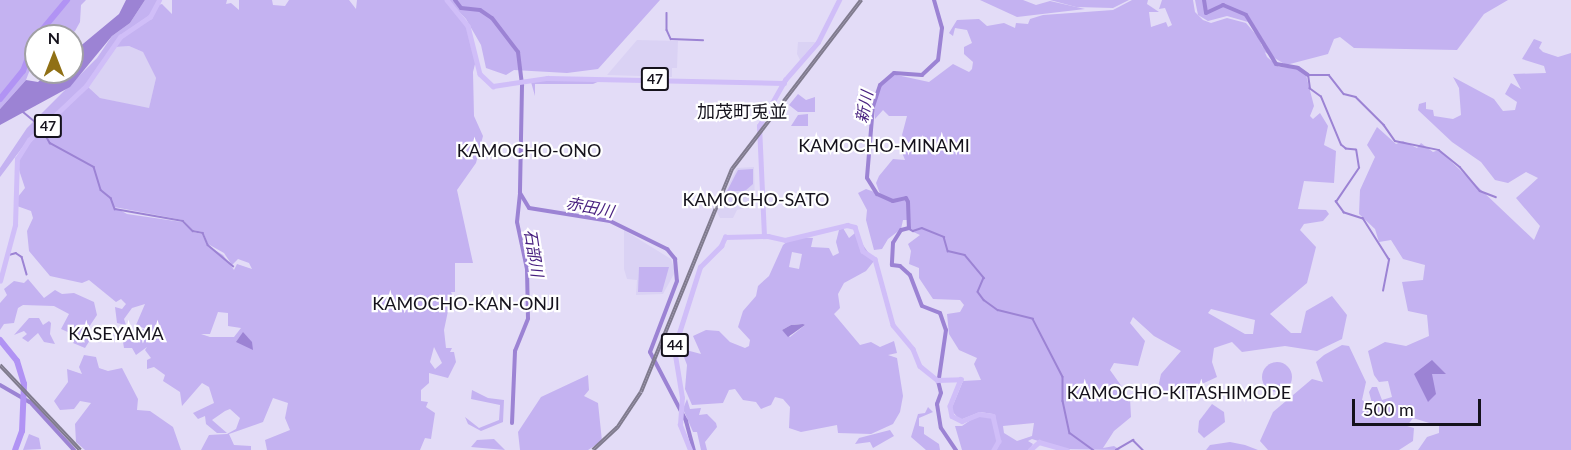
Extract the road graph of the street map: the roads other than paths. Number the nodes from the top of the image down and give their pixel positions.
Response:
1 (67, 0) edge
2 (159, 0) edge
3 (447, 0) edge
4 (839, 0) edge
5 (47, 24) edge
6 (24, 68) edge
7 (784, 83) junction
8 (0, 99) edge
9 (764, 236) junction
10 (0, 281) edge
11 (0, 340) edge
12 (14, 450) edge
13 (690, 450) edge
14 (994, 450) edge
15 (1030, 450) edge
16 (1067, 450) edge

1 - 5 highway
2 - 10 main road, 47
3 - 7 main road, 47
4 - 7 main road
6 - 8 highway
7 - 9 main road
9 - 13 main road, 44
9 - 14 main road
11 - 12 highway
15 - 16 main road

